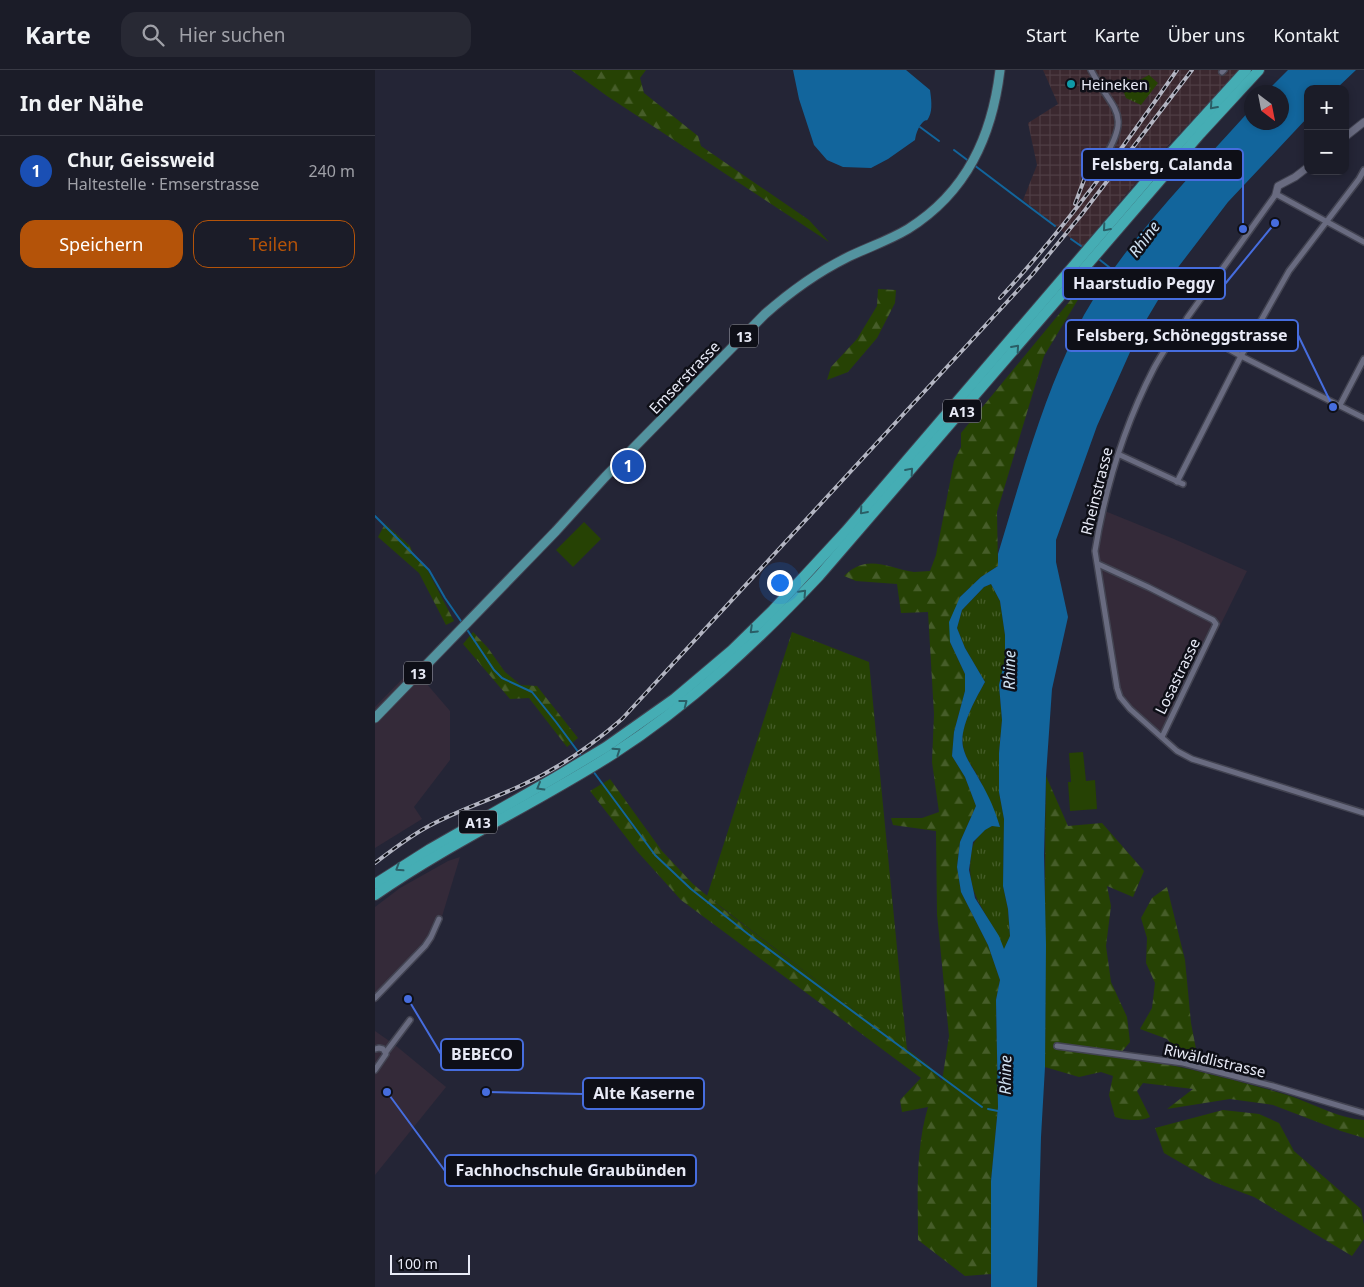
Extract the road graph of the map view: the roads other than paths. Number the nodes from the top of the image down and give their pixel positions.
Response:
1 (1000, 70) edge
2 (1091, 70) edge
3 (1246, 70) edge
4 (1259, 70) edge
5 (1364, 122) edge
6 (1349, 134) edge
7 (1103, 160) dead end
8 (1304, 170) edge
9 (1364, 170) edge
10 (1276, 194) junction
11 (1325, 222) junction
12 (1364, 242) edge
13 (1184, 324) junction
14 (1241, 356) junction
15 (1364, 359) edge
16 (1340, 405) junction
17 (1364, 418) edge
18 (1120, 456) junction
19 (1098, 564) junction
20 (375, 718) edge
21 (640, 730) junction
22 (1162, 737) junction
23 (587, 764) junction
24 (1364, 813) edge
25 (375, 884) edge
26 (375, 895) edge
27 (439, 919) dead end
28 (375, 998) edge
29 (410, 1020) dead end
30 (1057, 1046) dead end
31 (375, 1049) edge
32 (387, 1053) junction
33 (375, 1070) edge
34 (1364, 1114) edge

1 - 20 main road, Emserstrasse / 13
2 - 7 street
3 -> 21 highway, A13
21 -> 4 highway, A13
5 - 6 street
8 - 10 street, Rheinstrasse
9 - 11 street
10 - 11 street
10 - 13 street, Rheinstrasse
11 - 12 street
11 - 14 street
13 - 14 street
13 - 18 street, Rheinstrasse
14 - 16 street
14 - 18 street
15 - 16 street
16 - 17 street
18 - 19 street, Rheinstrasse
19 - 22 street, Rheinstrasse
19 - 22 street, Losastrasse
21 - 23 highway, A13
22 - 24 street, Rheinstrasse
23 -> 25 highway, A13
23 - 26 highway, A13
27 - 28 street
29 - 32 street
30 - 34 street, Riwäldlistrasse
31 - 32 street
32 - 33 street

